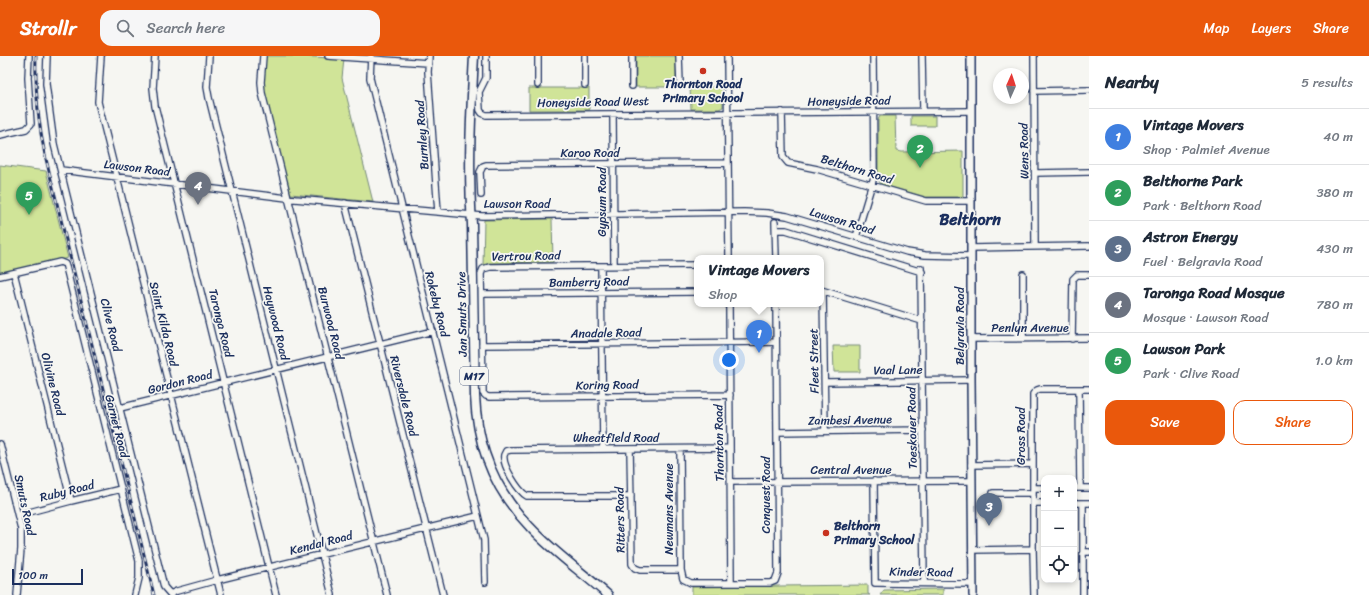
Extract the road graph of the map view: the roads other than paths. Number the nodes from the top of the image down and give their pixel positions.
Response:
1 (28, 56) edge
2 (47, 56) edge
3 (101, 56) edge
4 (155, 56) edge
5 (209, 56) edge
6 (263, 56) edge
7 (328, 56) edge
8 (429, 56) edge
9 (474, 56) edge
10 (486, 56) edge
11 (538, 56) edge
12 (585, 56) edge
13 (632, 56) edge
14 (679, 56) edge
15 (727, 56) edge
16 (873, 56) edge
17 (922, 56) edge
18 (971, 56) edge
19 (1034, 56) edge
20 (370, 58) edge
21 (428, 63) junction
22 (680, 84) dead end
23 (538, 85) dead end
24 (585, 85) dead end
25 (632, 86) dead end
26 (1089, 90) edge
27 (1034, 91) junction
28 (874, 111) junction
29 (922, 111) junction
30 (971, 111) junction
31 (728, 112) junction
32 (782, 112) junction
33 (613, 114) junction
34 (0, 135) edge
35 (728, 163) junction
36 (613, 164) junction
37 (61, 170) junction
38 (1089, 172) edge
39 (1035, 173) junction
40 (117, 176) junction
41 (174, 184) junction
42 (872, 185) junction
43 (231, 191) junction
44 (481, 195) dead end
45 (288, 198) junction
46 (971, 202) junction
47 (345, 203) junction
48 (402, 209) junction
49 (438, 212) junction
50 (729, 213) junction
51 (614, 214) junction
52 (472, 215) junction
53 (776, 222) dead end
54 (776, 230) junction
55 (856, 237) junction
56 (1089, 246) edge
57 (1035, 247) junction
58 (970, 248) junction
59 (729, 255) edge
60 (776, 255) edge
61 (970, 256) junction
62 (694, 265) edge
63 (601, 266) junction
64 (614, 266) junction
65 (14, 273) junction
66 (1023, 274) dead end
67 (1089, 275) edge
68 (0, 276) edge
69 (824, 291) edge
70 (601, 292) junction
71 (694, 292) edge
72 (482, 294) junction
73 (729, 307) edge
74 (776, 307) edge
75 (823, 307) edge
76 (922, 320) junction
77 (433, 331) junction
78 (1089, 338) edge
79 (971, 339) junction
80 (1023, 339) junction
81 (1072, 339) junction
82 (730, 342) junction
83 (776, 342) junction
84 (380, 344) junction
85 (602, 344) junction
86 (482, 345) junction
87 (328, 357) junction
88 (276, 369) junction
89 (922, 380) junction
90 (971, 380) junction
91 (224, 382) junction
92 (825, 382) junction
93 (1079, 389) junction
94 (1089, 389) edge
95 (171, 395) junction
96 (484, 395) joint
97 (730, 395) junction
98 (602, 396) junction
99 (120, 408) junction
100 (923, 430) junction
101 (825, 431) junction
102 (777, 432) junction
103 (0, 444) edge
104 (730, 448) junction
105 (603, 449) junction
106 (630, 449) junction
107 (680, 449) junction
108 (1032, 464) junction
109 (971, 465) junction
110 (874, 481) junction
111 (923, 481) junction
112 (971, 481) junction
113 (731, 482) junction
114 (777, 482) junction
115 (1077, 488) edge
116 (1089, 488) edge
117 (121, 489) junction
118 (1041, 489) edge
119 (1033, 490) junction
120 (993, 493) dead end
121 (631, 496) junction
122 (71, 501) junction
123 (1033, 503) junction
124 (1041, 503) edge
125 (1086, 503) edge
126 (18, 515) junction
127 (478, 516) junction
128 (426, 528) junction
129 (374, 541) junction
130 (1033, 549) junction
131 (972, 550) junction
132 (1086, 552) edge
133 (322, 554) junction
134 (570, 564) junction
135 (269, 567) junction
136 (680, 570) junction
137 (217, 580) junction
138 (485, 582) dead end
139 (731, 583) junction
140 (924, 583) junction
141 (973, 584) junction
142 (171, 594) edge
143 (17, 595) edge
144 (135, 595) edge
145 (221, 595) edge
146 (276, 595) edge
147 (332, 595) edge
148 (387, 595) edge
149 (443, 595) edge
150 (600, 595) edge
151 (608, 595) edge
152 (973, 595) edge
153 (1034, 595) edge
154 (1083, 595) edge

1 - 34 street
2 - 37 street, Clive Road
3 - 40 street, Saint Kilda Road
4 - 41 street, Taronga Road
5 - 43 street, Haywood Road
6 - 45 street, Burwood Road
7 - 20 street
8 - 21 street, Burnley Road
9 - 52 main road, Jan Smuts Drive / M17
10 - 33 street, Honeyside Road West
11 - 23 street
12 - 24 street
13 - 25 street
14 - 22 street
15 - 31 street
16 - 28 street
17 - 29 street
18 - 30 street, Belgravia Road
19 - 27 street, Wens Road
20 - 21 street
20 - 48 street, Rokeby Road
21 - 49 street, Burnley Road
26 - 27 street
27 - 39 street, Wens Road
28 - 29 street, Honeyside Road
28 - 32 street, Honeyside Road
28 - 42 street
29 - 30 street, Honeyside Road
30 - 46 street, Belgravia Road
31 - 32 street, Honeyside Road
31 - 33 street, Honeyside Road West
31 - 35 street
32 - 42 street, Belthorn Road
33 - 36 street, Gypsum Road
35 - 36 street, Karoo Road
35 - 50 street
36 - 44 street, Karoo Road
36 - 51 street, Gypsum Road
37 - 40 street, Lawson Road
37 - 99 street, Clive Road
38 - 39 street
39 - 57 street, Wens Road
40 - 41 street, Lawson Road
40 - 95 street, Saint Kilda Road
41 - 43 street, Lawson Road
41 - 91 street, Taronga Road
42 - 46 street, Belthorn Road
42 - 55 street
43 - 45 street, Lawson Road
43 - 88 street, Haywood Road
45 - 47 street, Lawson Road
45 - 87 street, Burwood Road
46 - 58 street, Belgravia Road
47 - 48 street, Lawson Road
47 - 84 street, Riversdale Road
48 - 49 street, Lawson Road
48 - 77 street, Rokeby Road
49 - 52 street, Lawson Road
50 - 51 street, Lawson Road
50 - 55 street, Lawson Road
50 - 59 street
51 - 52 street, Lawson Road
51 - 64 street, Gypsum Road
52 - 134 main road, Jan Smuts Drive / M17
53 - 54 street
54 - 60 street
54 - 76 street, Toeskouer Road
55 - 61 street, Lawson Road
56 - 57 street
57 - 58 street
58 - 61 street, Belgravia Road
61 - 79 street, Belgravia Road
62 - 64 street, Vertrou Road
63 - 64 street, Vertrou Road
63 - 70 street
63 - 72 street, Vertrou Road
65 - 68 street
65 - 117 street, Garnet Road
65 - 122 street, Olivine Road
66 - 80 street
67 - 81 street
69 - 76 street
70 - 71 street, Bamberry Road
70 - 72 street, Bamberry Road
70 - 85 street
72 - 86 street, Vertrou Road
73 - 82 street, Thornton Road
74 - 83 street, Conquest Road
75 - 92 street, Fleet Street
76 - 89 street, Toeskouer Road
77 - 84 street, Gordon Road
77 - 127 street, Rokeby Road
78 - 81 street, Penlyn Avenue
79 - 80 street, Penlyn Avenue
79 - 90 street, Belgravia Road
80 - 81 street, Penlyn Avenue
82 - 83 street, Anadale Road
82 - 85 street, Anadale Road
82 - 97 street, Thornton Road
83 - 102 street, Conquest Road
84 - 87 street, Gordon Road
84 - 128 street, Riversdale Road
85 - 86 street, Anadale Road
85 - 98 street
86 - 96 street, Vertrou Road
87 - 88 street, Gordon Road
87 - 129 street, Burwood Road
88 - 91 street, Gordon Road
88 - 133 street, Haywood Road
89 - 90 street, Vaal Lane
89 - 92 street, Vaal Lane
89 - 100 street, Toeskouer Road
90 - 109 street, Belgravia Road
91 - 95 street, Gordon Road
91 - 135 street, Taronga Road
92 - 101 street, Fleet Street
93 - 94 street, Gross Road
93 - 108 street, Gross Road
93 - 115 street
95 - 99 street, Gordon Road
95 - 137 street, Saint Kilda Road
96 - 98 street, Koring Road
97 - 98 street, Koring Road
97 - 104 street, Thornton Road
98 - 105 street
99 - 142 street, Clive Road
100 - 101 street, Zambesi Avenue
100 - 111 street, Toeskouer Road
101 - 102 street, Zambesi Avenue
102 - 114 street, Conquest Road
103 - 126 street, Smuts Road
104 - 107 street, Wheatfield Road
104 - 113 street, Thornton Road
105 - 106 street, Wheatfield Road
105 - 121 street, Wheatfield Road
106 - 107 street, Wheatfield Road
106 - 121 street, Ritters Road
107 - 136 street, Newmans Avenue
108 - 109 street
108 - 119 street, Gross Road
109 - 112 street, Belgravia Road
110 - 111 street, Central Avenue
110 - 114 street, Central Avenue
110 - 140 street, Kinder Road
111 - 112 street, Central Avenue
111 - 140 street, Toeskouer Road
112 - 131 street, Belgravia Road
113 - 114 street, Central Avenue
113 - 139 street, Thornton Road
114 - 139 street, Conquest Road
115 - 116 street
117 - 122 street, Ruby Road
117 - 144 street, Garnet Road
118 - 119 street
119 - 120 street
119 - 123 street, Gross Road
121 - 136 street, Ritters Road
122 - 126 street, Ruby Road
123 - 124 street
123 - 130 street, Gross Road
125 - 132 street
126 - 143 street, Smuts Road
127 - 128 street, Kendal Road
127 - 138 street, Rokeby Road
128 - 129 street, Kendal Road
128 - 149 street, Riversdale Road
129 - 133 street, Kendal Road
129 - 148 street, Burwood Road
130 - 131 street
130 - 153 street, Gross Road
131 - 141 street, Belgravia Road
132 - 154 street
133 - 135 street, Kendal Road
133 - 147 street, Haywood Road
134 - 150 main road, Jan Smuts Drive / M17
134 - 151 main road, Jan Smuts Drive / M17
135 - 137 street, Kendal Road
135 - 146 street, Taronga Road
136 - 139 street, Conquest Road
137 - 142 street, Kendal Road
137 - 145 street, Saint Kilda Road
140 - 141 street, Kinder Road
141 - 152 street, Belgravia Road

